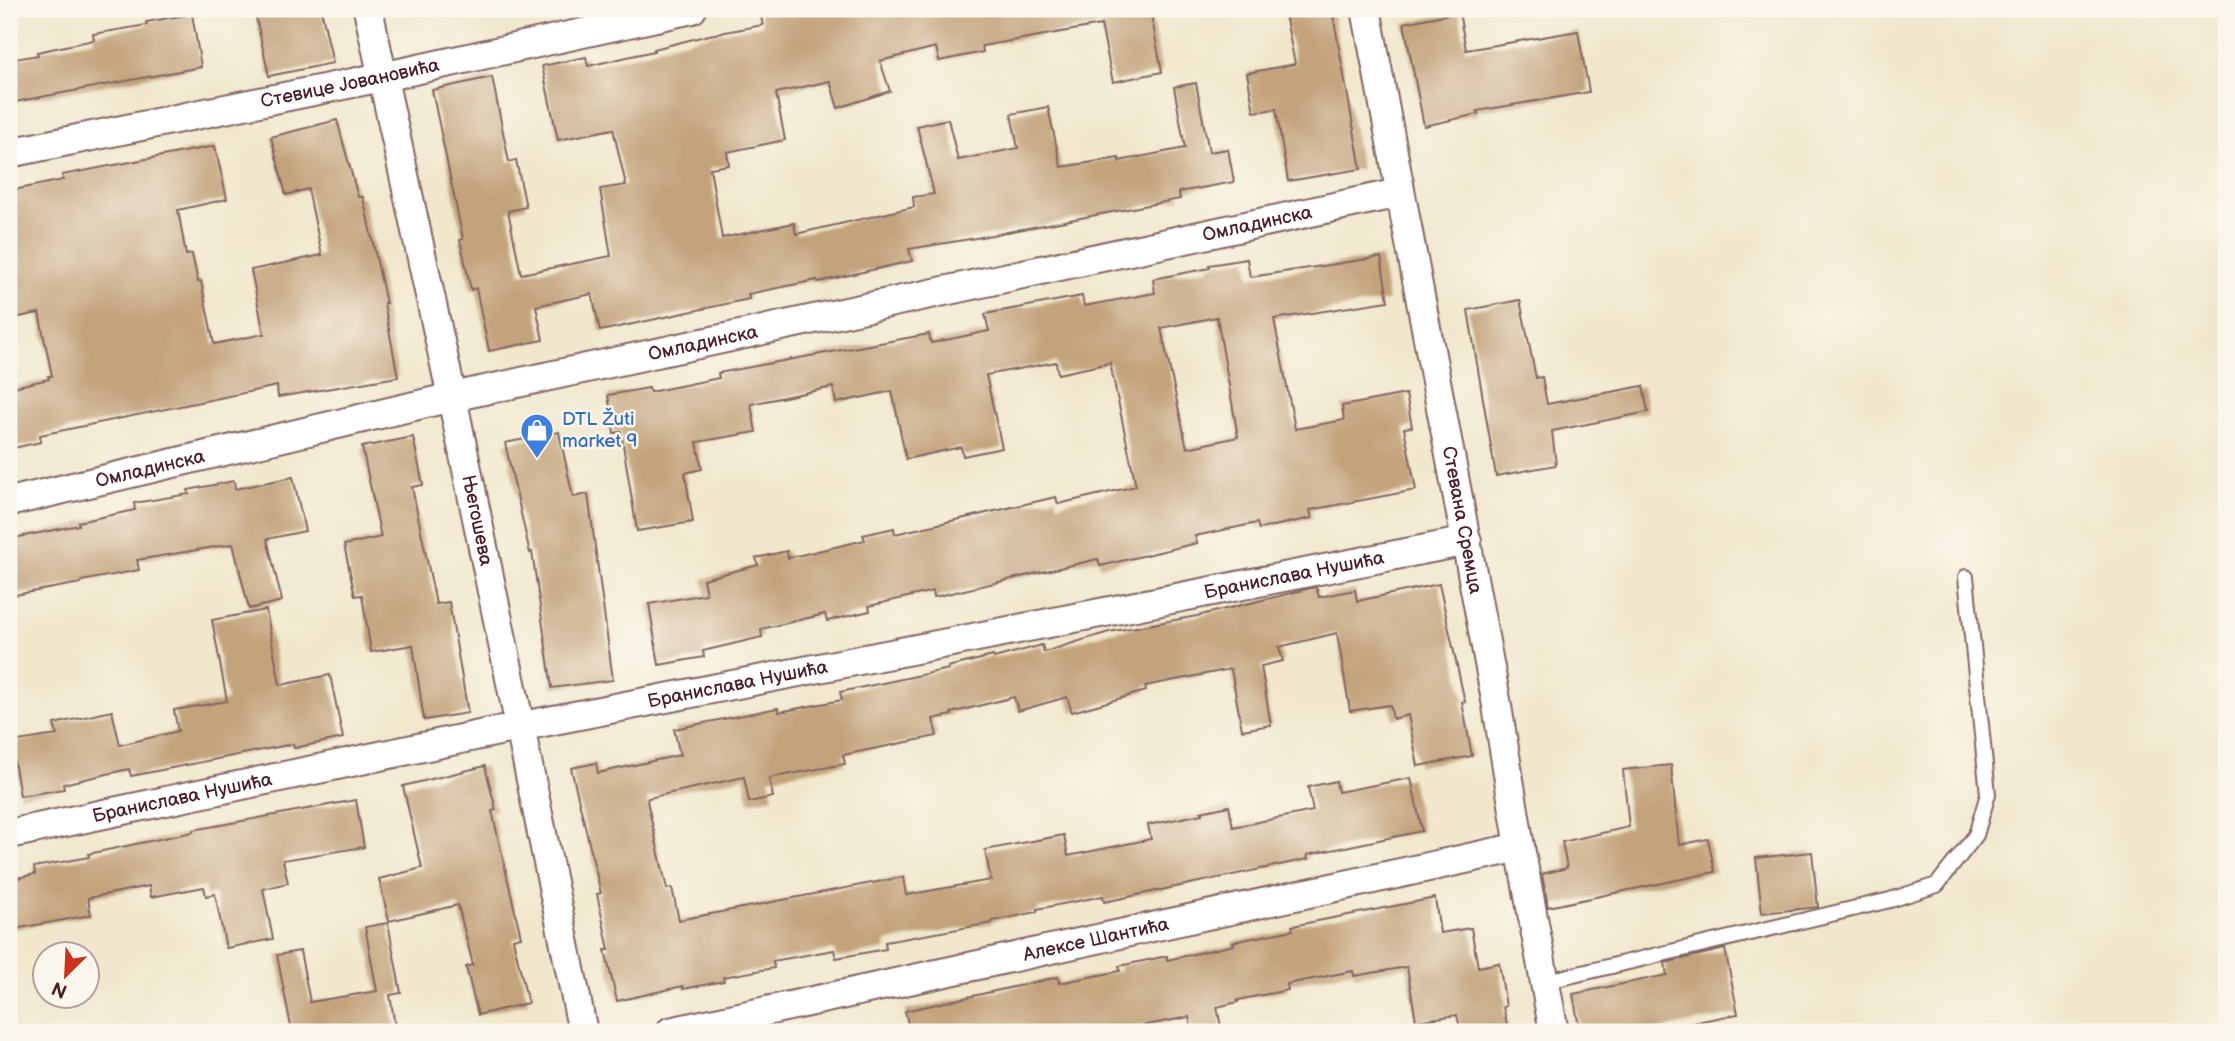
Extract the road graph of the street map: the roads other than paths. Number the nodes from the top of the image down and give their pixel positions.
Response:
1 (368, 9) edge
2 (692, 9) edge
3 (1366, 9) edge
4 (382, 77) junction
5 (9, 153) edge
6 (1399, 193) junction
7 (452, 397) junction
8 (9, 502) edge
9 (1467, 541) junction
10 (1966, 578) dead end
11 (518, 727) junction
12 (9, 834) edge
13 (1520, 847) junction
14 (1544, 982) junction
15 (583, 1032) edge
16 (670, 1032) edge
17 (1554, 1032) edge

1 - 4 street, Његошева
2 - 4 street, Стевице Јовановића
3 - 6 street, Стевана Сремца
4 - 5 street, Стевице Јовановића
4 - 7 street, Његошева
6 - 7 street, Омладинска
6 - 9 street, Стевана Сремца
7 - 8 street, Омладинска
7 - 11 street, Његошева
9 - 11 street, Бранислава Нушића
9 - 13 street, Стевана Сремца
10 - 14 lane
11 - 12 street, Бранислава Нушића
11 - 15 street, Његошева
13 - 14 street, Стевана Сремца
13 - 16 street, Алексе Шантића
14 - 17 street, Стевана Сремца

